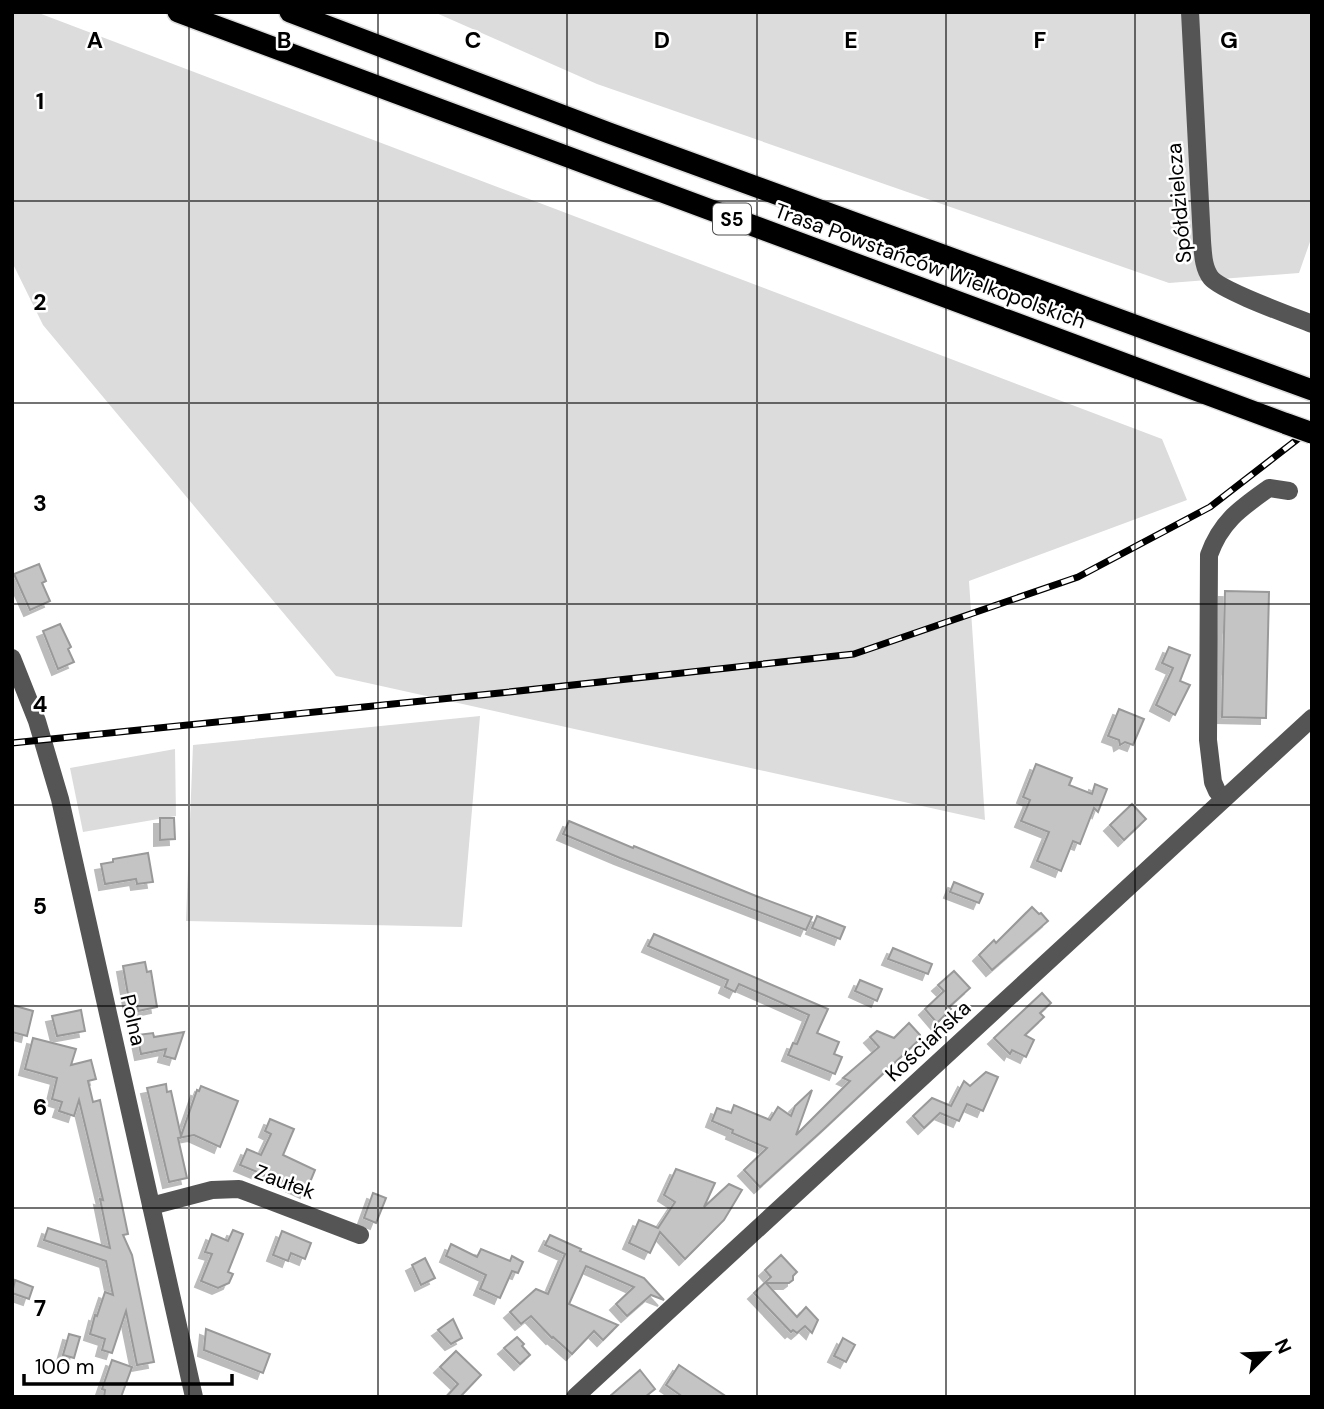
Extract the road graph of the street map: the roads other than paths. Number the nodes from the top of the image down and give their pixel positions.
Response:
1 (178, 12) edge
2 (290, 12) edge
3 (1191, 12) edge
4 (1309, 317) edge
5 (1312, 390) edge
6 (1312, 433) edge
7 (1289, 491) dead end
8 (12, 658) edge
9 (1312, 718) edge
10 (1224, 799) junction
11 (151, 1206) junction
12 (360, 1235) dead end
13 (194, 1397) edge
14 (575, 1397) edge

1 - 6 highway, Trasa Powstańców Wielkopolskich / S5, bridge
2 - 5 highway, Trasa Powstańców Wielkopolskich / S5
3 - 4 street, Spółdzielcza
7 - 10 street
8 - 11 street, Polna
9 - 10 street, Kościańska
10 - 14 street, Kościańska
11 - 12 street, Zaułek
11 - 13 street, Polna

